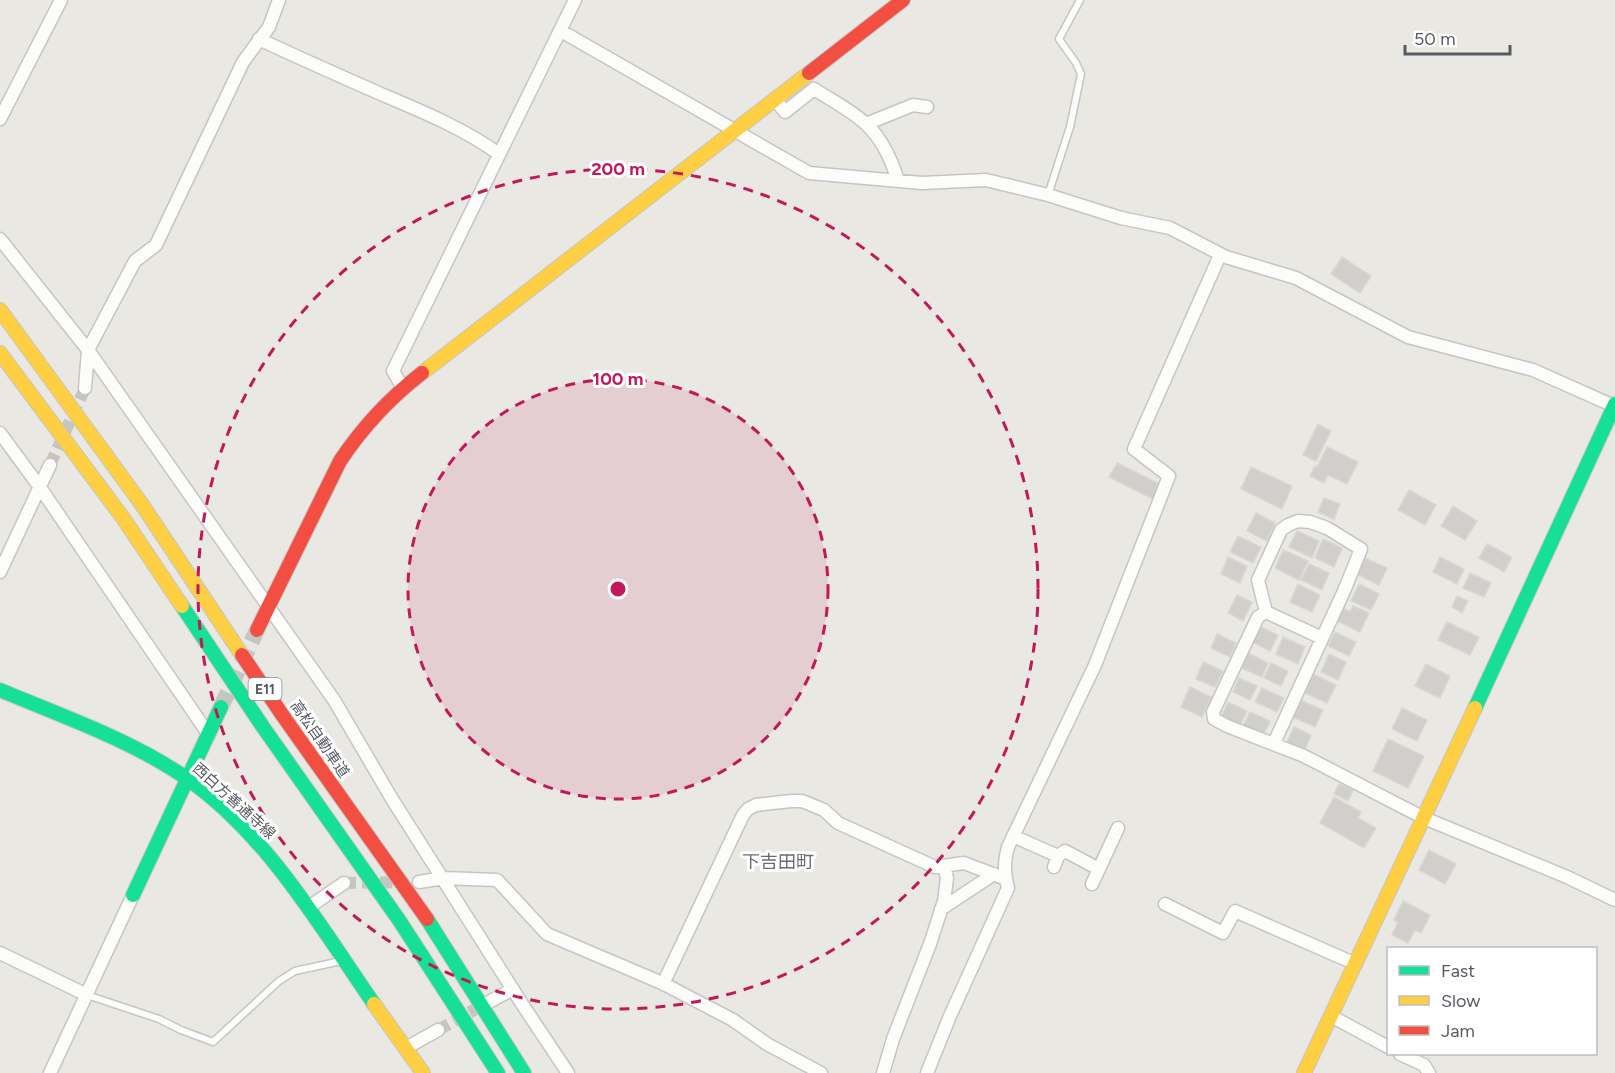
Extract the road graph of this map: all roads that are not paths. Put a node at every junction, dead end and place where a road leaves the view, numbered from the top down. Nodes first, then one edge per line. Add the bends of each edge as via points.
1 (61, 0) edge
2 (279, 0) edge
3 (575, 0) edge
4 (903, 0) edge
5 (1080, 0) edge
6 (561, 31) junction
7 (259, 39) junction
8 (775, 99) junction
9 (927, 107) dead end
10 (0, 119) edge
11 (866, 124) junction
12 (735, 130) junction
13 (499, 154) junction
14 (898, 181) junction
15 (1048, 195) junction
16 (0, 239) edge
17 (1220, 255) junction
18 (0, 310) edge
19 (88, 350) junction
20 (0, 353) edge
21 (85, 388) tunnel mouth
22 (403, 388) junction
23 (1615, 405) edge
24 (0, 433) edge
25 (50, 465) tunnel mouth
26 (39, 486) junction
27 (0, 572) edge
28 (269, 607) junction
29 (1266, 612) junction
30 (257, 630) tunnel mouth
31 (1322, 638) junction
32 (0, 690) edge
33 (220, 706) tunnel mouth
34 (208, 735) junction
35 (1274, 743) junction
36 (187, 779) junction
37 (1424, 818) junction
38 (1118, 828) dead end
39 (1013, 836) junction
40 (944, 866) junction
41 (1099, 869) junction
42 (1000, 877) junction
43 (444, 878) junction
44 (419, 882) tunnel mouth
45 (344, 883) tunnel mouth
46 (1092, 884) dead end
47 (133, 895) joint
48 (1615, 900) edge
49 (1164, 904) dead end
50 (309, 907) junction
51 (941, 909) junction
52 (0, 953) edge
53 (345, 960) junction
54 (1356, 964) junction
55 (663, 984) junction
56 (513, 989) junction
57 (87, 995) junction
58 (487, 1003) tunnel mouth
59 (1331, 1016) junction
60 (438, 1030) tunnel mouth
61 (1387, 1046) edge
62 (406, 1048) junction
63 (1404, 1055) edge
64 (50, 1073) edge
65 (423, 1073) edge
66 (498, 1073) edge
67 (524, 1073) edge
68 (567, 1073) edge
69 (821, 1073) edge
70 (883, 1073) edge
71 (927, 1073) edge
72 (1304, 1073) edge
73 (1429, 1073) edge

1 - 10 street
2 - 7 street via 269,27
3 - 6 street
4 - 8 main road
5 - 15 lane via 1059,39 1081,74 1070,127
6 - 12 street
6 - 13 street
7 - 13 street via 432,116
7 - 19 street via 243,62 156,245 135,261
8 - 11 street via 784,111 814,89
8 - 12 main road
9 - 11 street via 913,105
11 - 14 street via 881,143
12 - 14 street via 809,173
12 - 22 main road
13 - 22 street via 393,371
14 - 15 street via 986,180
15 - 17 street via 1121,218 1170,228
16 - 19 street
17 - 23 street via 1296,278 1408,337 1533,370
17 - 39 street via 1134,449 1169,476 1095,665
18 - 67 main road, 高松自動車道 / E11 via 143,506 283,716 420,908
19 - 21 street
19 - 28 street
20 - 66 main road, E11 via 123,518 399,920
22 - 28 main road via 354,440 340,461
23 - 37 main road
24 - 26 street
25 - 26 street
26 - 27 street
26 - 34 street
28 - 30 main road
28 - 43 street via 334,700
29 - 31 street
29 - 31 street via 1258,580 1281,530 1298,521 1327,528 1361,549
29 - 35 street via 1258,617 1213,712 1214,719 1227,726
31 - 35 street
32 - 36 main road, 西白方善通寺線 via 121,743
33 - 34 main road
34 - 36 main road
35 - 37 street
36 - 47 main road
36 - 50 main road, 西白方善通寺線 via 257,841
37 - 48 street
37 - 54 main road
38 - 41 street
39 - 41 street via 1056,862 1065,851
39 - 42 street
40 - 42 street via 964,863
40 - 51 street via 947,879
40 - 55 street via 935,867 838,822 815,805 791,801 756,805 743,815
41 - 46 street
42 - 51 street
42 - 71 street via 1008,888
43 - 44 street
43 - 55 street via 497,880 547,934
43 - 56 street
45 - 50 street
47 - 57 street
49 - 54 street via 1223,933 1235,911
50 - 53 main road, 西白方善通寺線
51 - 70 street
52 - 57 street
53 - 57 lane via 295,971 213,1042
53 - 62 main road, 西白方善通寺線
54 - 59 main road
55 - 69 street
56 - 58 street
56 - 68 street
57 - 64 street
59 - 61 street
59 - 72 main road
60 - 62 street
62 - 65 main road, 西白方善通寺線
63 - 73 street via 1424,1065

